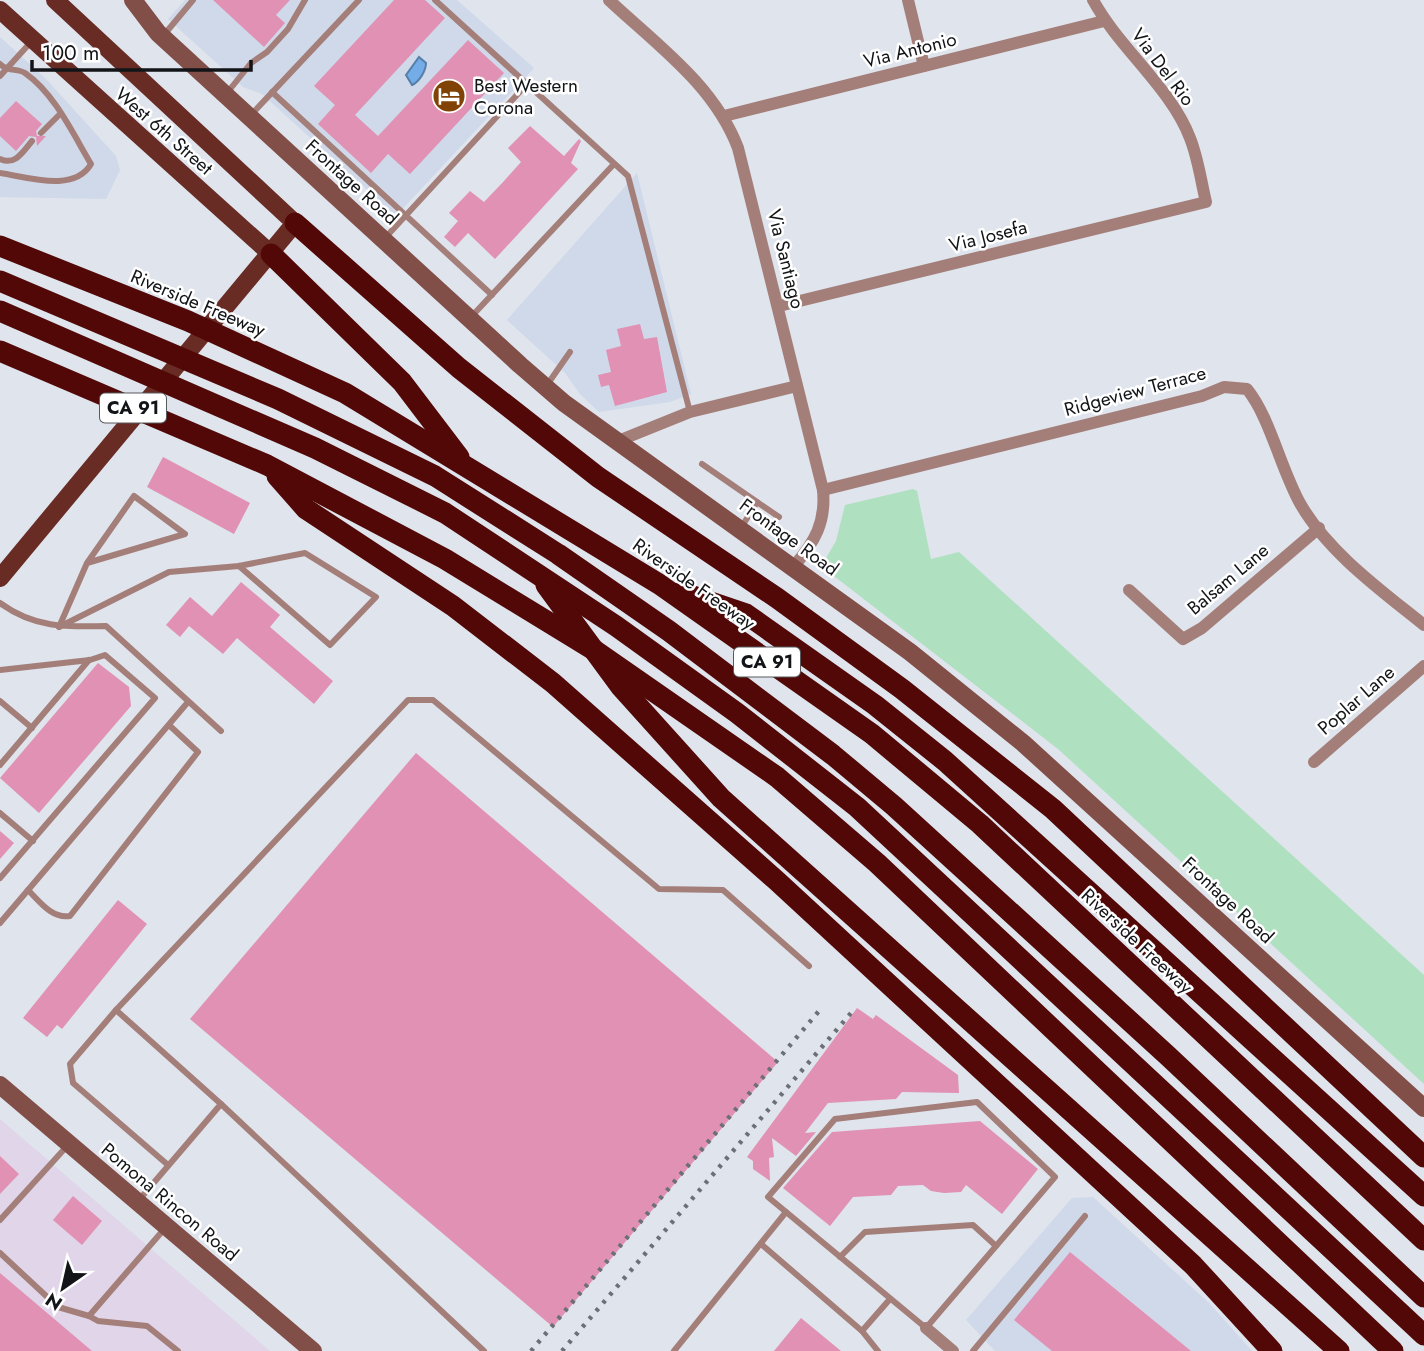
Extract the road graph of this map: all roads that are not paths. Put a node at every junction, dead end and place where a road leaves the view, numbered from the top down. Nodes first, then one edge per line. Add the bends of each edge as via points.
1 (55, 0) edge
2 (133, 0) edge
3 (193, 0) edge
4 (305, 0) edge
5 (359, 0) edge
6 (435, 0) edge
7 (609, 0) edge
8 (908, 0) edge
9 (1093, 0) edge
10 (0, 10) edge
11 (1104, 21) junction
12 (162, 37) junction
13 (33, 40) junction
14 (924, 66) junction
15 (3, 67) edge
16 (0, 76) edge
17 (527, 84) junction
18 (272, 92) junction
19 (226, 95) junction
20 (60, 114) junction
21 (249, 116) junction
22 (724, 116) junction
23 (41, 132) dead end
24 (32, 141) dead end
25 (0, 159) edge
26 (614, 164) junction
27 (0, 173) edge
28 (1206, 202) joint
29 (404, 217) junction
30 (295, 223) junction
31 (383, 239) junction
32 (0, 246) edge
33 (271, 254) junction
34 (0, 281) edge
35 (492, 295) junction
36 (779, 306) junction
37 (0, 311) edge
38 (470, 318) junction
39 (0, 351) edge
40 (570, 352) dead end
41 (797, 386) junction
42 (545, 387) junction
43 (690, 412) junction
44 (618, 441) junction
45 (702, 464) dead end
46 (267, 465) junction
47 (823, 490) junction
48 (757, 502) junction
49 (779, 517) dead end
50 (741, 528) junction
51 (1319, 528) junction
52 (87, 563) junction
53 (239, 566) junction
54 (794, 566) junction
55 (0, 578) edge
56 (659, 584) junction
57 (1129, 590) dead end
58 (0, 603) edge
59 (1424, 625) edge
60 (59, 627) junction
61 (90, 660) junction
62 (1424, 666) edge
63 (0, 670) edge
64 (0, 701) edge
65 (188, 702) junction
66 (169, 725) junction
67 (32, 728) junction
68 (221, 731) dead end
69 (3, 756) edge
70 (1314, 762) dead end
71 (0, 765) edge
72 (0, 813) edge
73 (33, 841) junction
74 (0, 878) edge
75 (28, 890) junction
76 (0, 923) edge
77 (809, 967) dead end
78 (116, 1010) junction
79 (0, 1085) edge
80 (221, 1104) junction
81 (1424, 1108) edge
82 (69, 1144) junction
83 (1424, 1157) edge
84 (168, 1165) junction
85 (1424, 1196) edge
86 (138, 1202) junction
87 (786, 1212) junction
88 (1085, 1216) dead end
89 (0, 1220) edge
90 (166, 1226) junction
91 (1424, 1240) edge
92 (761, 1244) junction
93 (996, 1246) junction
94 (0, 1252) edge
95 (840, 1257) junction
96 (1424, 1297) edge
97 (890, 1298) junction
98 (89, 1316) junction
99 (926, 1328) junction
100 (862, 1331) junction
101 (1424, 1335) edge
102 (178, 1351) edge
103 (313, 1351) edge
104 (484, 1351) edge
105 (674, 1351) edge
106 (877, 1351) edge
107 (953, 1351) edge
108 (973, 1351) edge
109 (1272, 1351) edge
110 (1339, 1351) edge
111 (1393, 1351) edge

1 - 30 main road, West 6th Street
2 - 12 main road, Frontage Road
3 - 12 lane
4 - 19 lane via 288,29 251,63
5 - 18 lane
6 - 17 lane
7 - 22 street, Via Santiago via 702,87
8 - 14 street
9 - 11 street, Via Del Rio
10 - 13 main road, West 6th Street
11 - 14 street, Via Antonio
11 - 28 street, Via Del Rio via 1172,107 1190,138
12 - 19 main road, Frontage Road
13 - 15 lane
13 - 33 main road, West 6th Street
14 - 22 street, Via Antonio
15 - 16 lane
15 - 20 lane via 23,71 46,92
17 - 26 lane
17 - 29 lane
18 - 21 lane
18 - 29 lane
19 - 21 main road, Frontage Road
20 - 23 lane
20 - 27 lane via 91,164 85,174 68,181
21 - 31 main road, Frontage Road
22 - 36 street, Via Santiago via 738,148
24 - 25 lane via 17,159
26 - 35 lane
26 - 43 lane via 628,176
28 - 36 street, Via Josefa
29 - 31 lane
29 - 35 lane
30 - 33 main road
30 - 83 highway via 459,368 588,470 892,681 1054,809
31 - 38 main road, Frontage Road
32 - 56 highway, Riverside Freeway / CA 91 via 188,321 345,393
33 - 55 main road
33 - 110 highway via 372,349 439,427 580,634 640,711 722,798
34 - 96 highway via 278,399 435,476 669,631 894,806
35 - 38 lane
36 - 41 street, Via Santiago
37 - 101 highway via 315,449 445,513 737,713 857,807
38 - 42 main road, Frontage Road
39 - 46 highway, CA 91
40 - 42 lane
41 - 43 street
41 - 47 street, Via Santiago
42 - 44 main road, Frontage Road
43 - 44 street
44 - 50 main road, Frontage Road
45 - 48 lane
46 - 109 highway via 306,509 453,606 553,683 777,881 1173,1247
46 - 111 highway, CA 91 via 445,559 594,650 777,777 877,863
47 - 51 street, Ridgeview Terrace via 1224,387 1247,389 1257,401 1302,507
47 - 54 street, Via Santiago via 825,507 818,534
48 - 49 lane
48 - 50 lane
50 - 54 main road, Frontage Road
51 - 57 street, Balsam Lane via 1183,639
51 - 59 street, Ridgeview Terrace via 1350,562
52 - 52 lane via 134,496 186,534 148,545
52 - 60 lane
53 - 53 lane via 330,645 376,597 306,552
53 - 60 lane via 169,572
54 - 81 main road, Frontage Road via 1023,743
56 - 85 highway via 746,614 875,705 1030,836
56 - 91 highway, Riverside Freeway / CA 91 via 872,734 980,824
58 - 60 lane via 23,618
60 - 65 lane via 106,626
61 - 63 lane
61 - 67 lane
61 - 73 lane via 105,655 155,698
62 - 70 street, Poplar Lane
64 - 67 lane
65 - 66 lane
65 - 68 lane
66 - 75 lane
66 - 75 lane via 198,752 70,916 53,914
67 - 69 lane
69 - 71 lane
72 - 73 lane
73 - 74 lane
75 - 76 lane
77 - 78 lane via 723,890 659,889 433,700 408,700
78 - 80 lane
78 - 84 lane via 70,1064 73,1083
79 - 82 main road, Pomona Rincon Road
80 - 84 lane
80 - 104 lane
82 - 86 main road, Pomona Rincon Road
82 - 89 lane
84 - 86 lane
86 - 90 main road, Pomona Rincon Road
87 - 92 lane
87 - 93 lane via 768,1197 835,1119 976,1101 1055,1177
87 - 95 lane
88 - 108 lane
90 - 98 lane
90 - 103 main road, Pomona Rincon Road
92 - 100 lane
92 - 105 lane
93 - 95 lane via 973,1226 864,1232
93 - 99 lane
94 - 98 lane via 58,1307
95 - 97 lane
97 - 99 lane
97 - 100 lane
98 - 102 lane via 147,1326
99 - 107 street
100 - 106 lane

